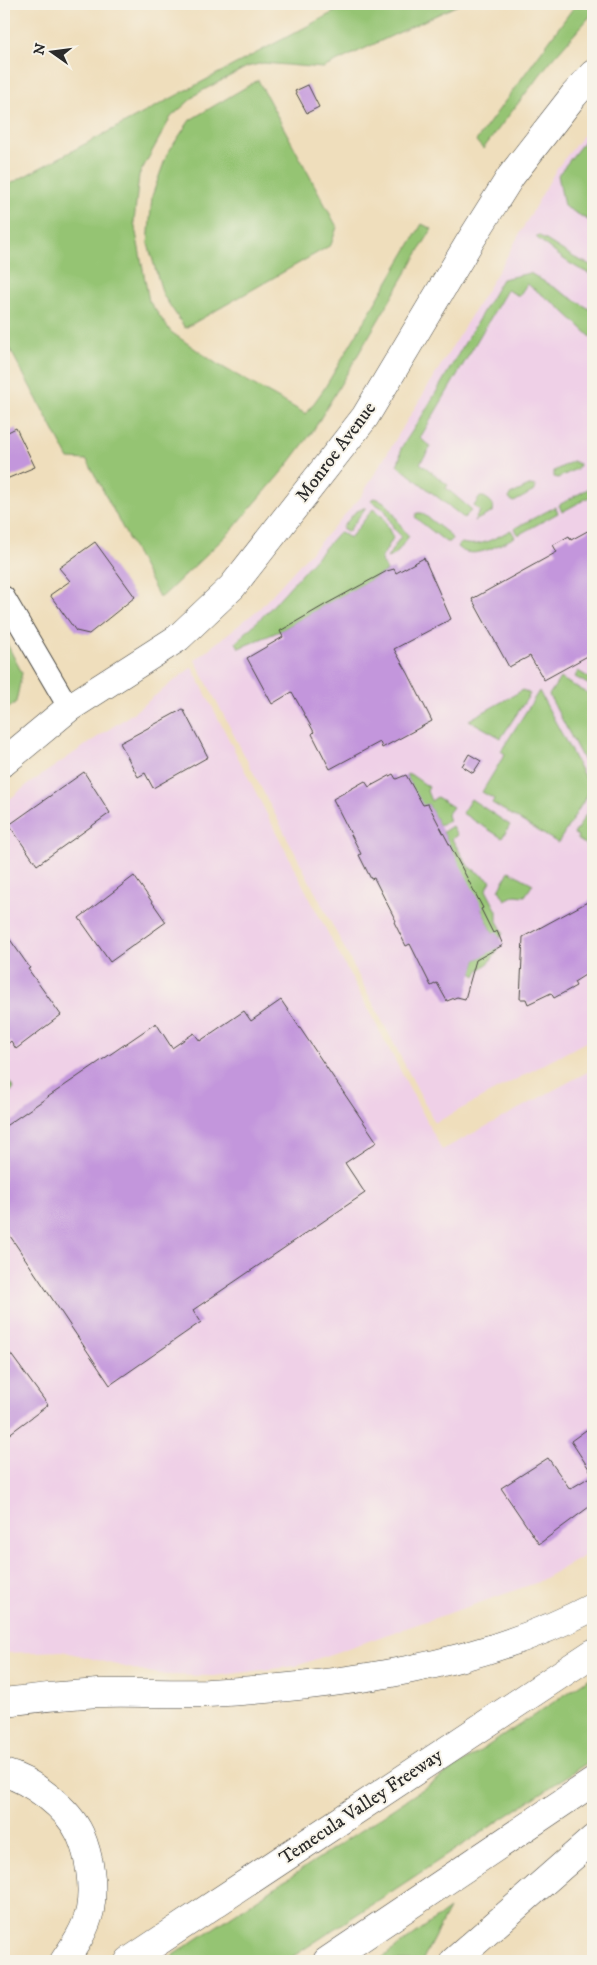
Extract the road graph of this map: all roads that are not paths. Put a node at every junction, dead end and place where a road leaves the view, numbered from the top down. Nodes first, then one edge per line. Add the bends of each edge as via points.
1 (593, 74) edge
2 (4, 597) edge
3 (69, 708) junction
4 (4, 762) edge
5 (593, 1607) edge
6 (593, 1653) edge
7 (4, 1702) edge
8 (4, 1772) edge
9 (593, 1782) edge
10 (593, 1839) edge
11 (329, 1960) edge
12 (64, 1961) edge
13 (129, 1961) edge
14 (454, 1961) edge

1 - 3 main road, Monroe Avenue via 511,176 365,417 232,587 178,638
2 - 3 street
3 - 4 main road, Monroe Avenue
5 - 7 main road via 515,1642 376,1676 271,1689 60,1695
6 - 13 main road, Temecula Valley Freeway
8 - 12 main road via 33,1785 58,1806 80,1834 91,1878 90,1910 80,1939
9 - 11 main road
10 - 14 main road

